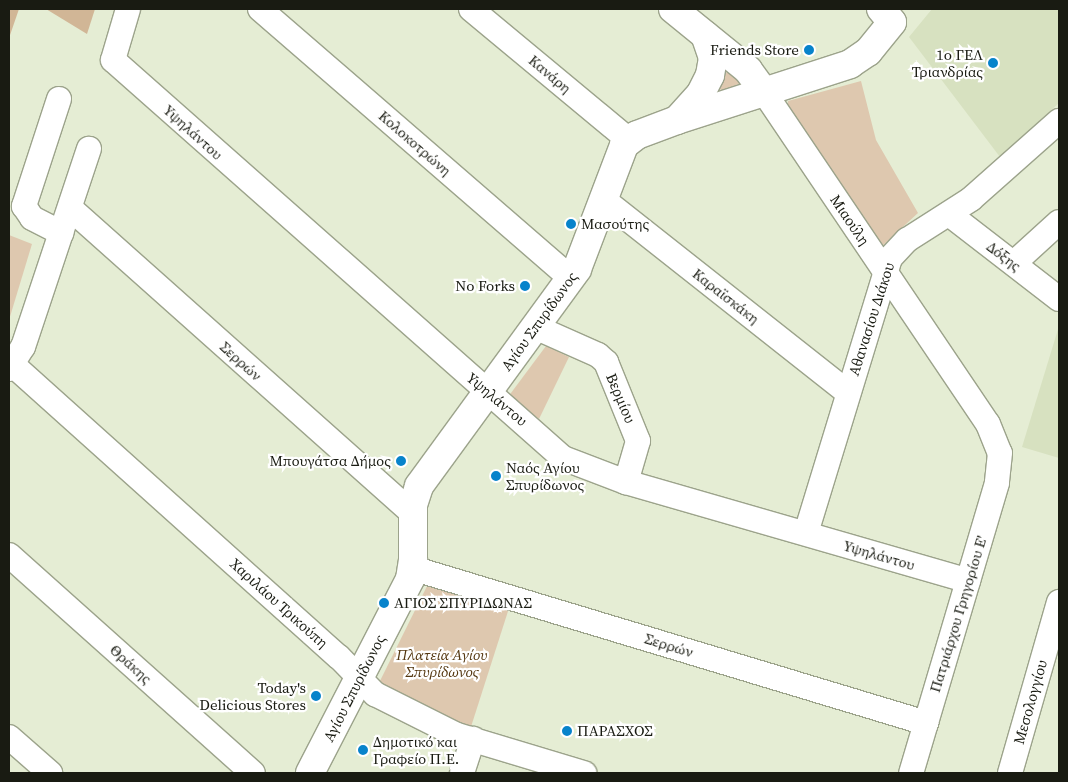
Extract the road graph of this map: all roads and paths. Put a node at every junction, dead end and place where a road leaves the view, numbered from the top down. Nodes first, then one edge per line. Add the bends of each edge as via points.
1 (128, 9) edge
2 (260, 9) edge
3 (471, 9) edge
4 (673, 9) edge
5 (892, 13) edge
6 (705, 35) junction
7 (764, 92) junction
8 (59, 100) dead end
9 (677, 120) junction
10 (1059, 120) edge
11 (629, 140) junction
12 (89, 149) dead end
13 (604, 200) junction
14 (70, 208) junction
15 (949, 214) junction
16 (1059, 222) edge
17 (61, 233) junction
18 (1014, 264) junction
19 (884, 270) junction
20 (571, 278) junction
21 (1059, 299) edge
22 (535, 327) junction
23 (11, 367) edge
24 (487, 392) junction
25 (848, 392) junction
26 (1000, 453) joint
27 (626, 482) junction
28 (412, 514) junction
29 (806, 533) junction
30 (9, 555) edge
31 (412, 568) junction
32 (968, 581) junction
33 (1059, 602) edge
34 (359, 679) junction
35 (926, 723) junction
36 (9, 737) edge
37 (473, 739) junction
38 (50, 773) edge
39 (253, 773) edge
40 (310, 773) edge
41 (462, 773) edge
42 (584, 773) edge
43 (911, 773) edge
44 (1010, 773) edge

1 - 24 street, Υψηλάντου via 112,60
2 - 20 street, Κολοκοτρώνη
3 - 11 street, Κανάρη
4 - 6 street, Μιαούλη
5 - 7 street via 868,52 850,64
6 - 7 street, Μιαούλη via 748,70
6 - 9 street via 713,58 710,75 700,93
7 - 9 street
7 - 19 street, Μιαούλη
8 - 17 street via 24,206 32,218
9 - 11 street
10 - 15 street, Αθανασίου Διάκου via 983,189
11 - 13 street, Αγίου Σπυρίδωνος via 621,150
12 - 14 street
13 - 20 street, Αγίου Σπυρίδωνος via 582,260
13 - 25 street, Καραϊσκάκη
14 - 17 street
14 - 28 street, Σερρών
15 - 18 street, Δόξης
15 - 19 street, Αθανασίου Διάκου via 902,244
16 - 18 street
17 - 23 street via 23,347
18 - 21 street, Δόξης
19 - 25 street, Αθανασίου Διάκου
19 - 26 street, Μιαούλη via 988,424
20 - 22 street, Αγίου Σπυρίδωνος
22 - 24 street, Αγίου Σπυρίδωνος
22 - 27 street, Βερμίου via 598,355 606,362 638,441
23 - 34 street, Χαριλάου Τρικούπη via 339,657
24 - 27 street, Υψηλάντου via 563,458
24 - 28 street, Αγίου Σπυρίδωνος via 422,482
25 - 29 street, Αθανασίου Διάκου
26 - 32 street, Πατριάρχου Γρηγορίου Ε' via 997,483
27 - 29 street, Υψηλάντου
28 - 31 street, Αγίου Σπυρίδωνος
29 - 32 street, Υψηλάντου
30 - 39 street, Θράκης
31 - 34 street, Αγίου Σπυρίδωνος via 408,583
31 - 35 street, Σερρών
32 - 35 street, Πατριάρχου Γρηγορίου Ε'
33 - 44 street, Μεσολογγίου
34 - 37 street, Χαριλάου Τρικούπη via 375,694 449,731
34 - 40 street, Αγίου Σπυρίδωνος
35 - 43 street, Πατριάρχου Γρηγορίου Ε'
36 - 38 street
37 - 41 street
37 - 42 street, Χαριλάου Τρικούπη

